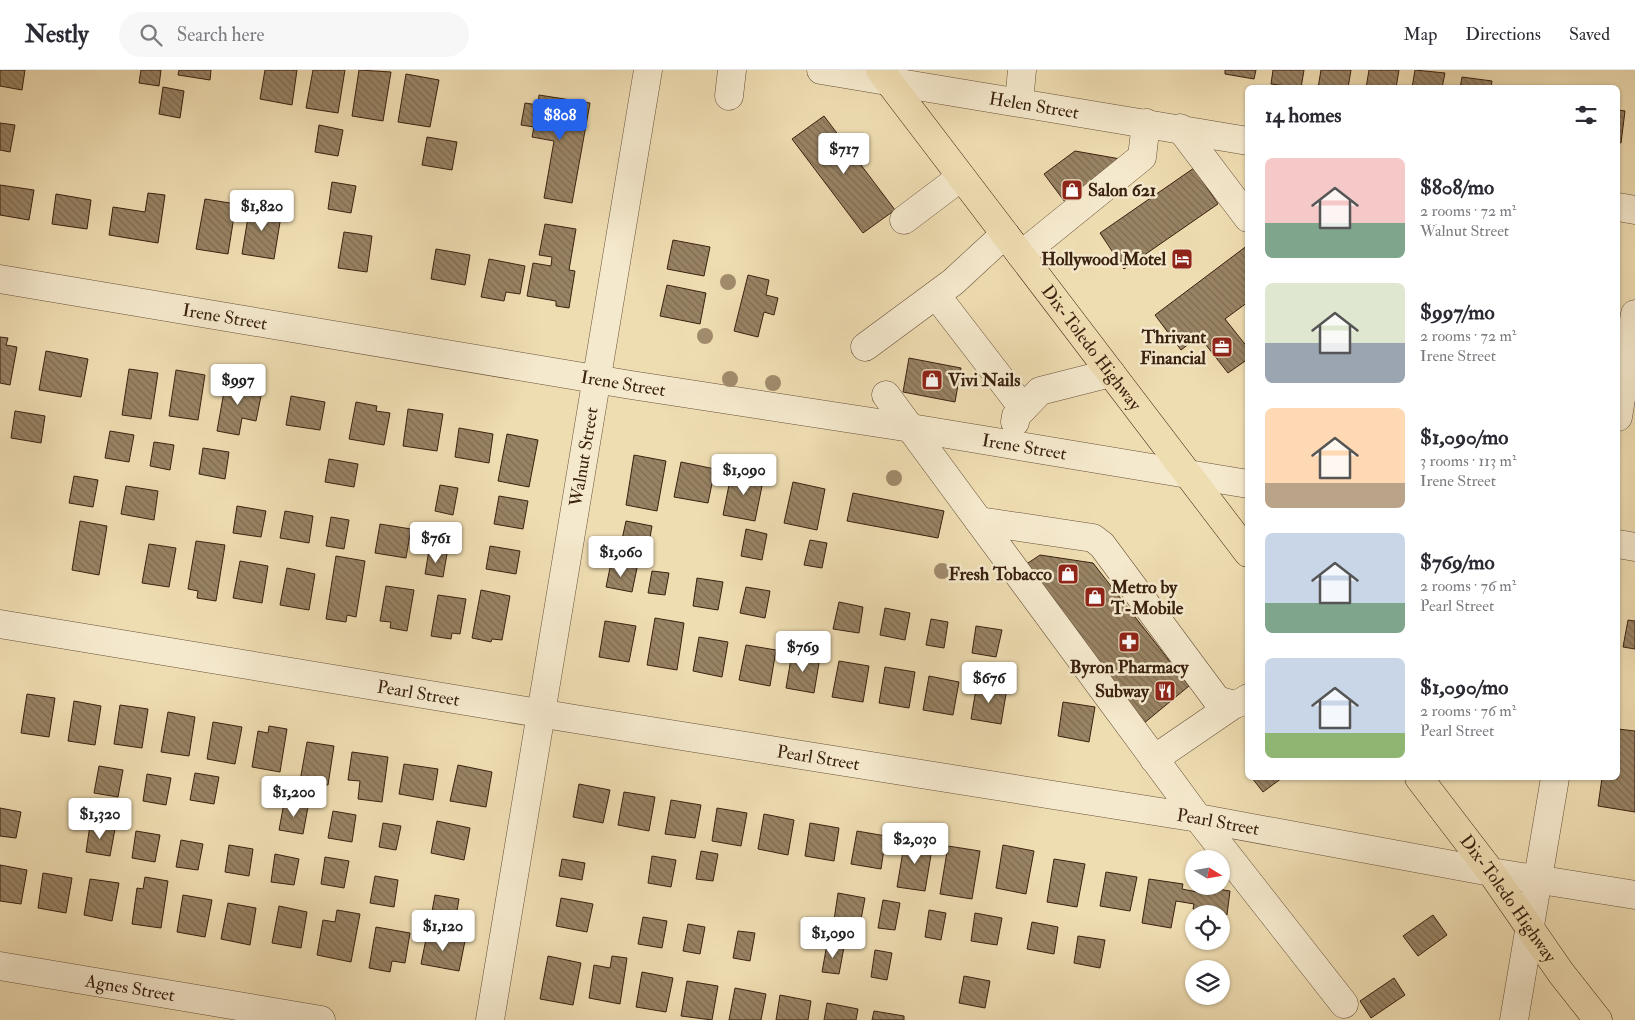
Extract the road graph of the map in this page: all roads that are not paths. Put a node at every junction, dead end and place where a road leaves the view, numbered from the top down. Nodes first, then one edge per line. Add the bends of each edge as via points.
1 (648, 70) edge
2 (820, 70) edge
3 (1022, 70) edge
4 (884, 75) edge
5 (1019, 102) junction
6 (1146, 123) junction
7 (1180, 128) junction
8 (1245, 140) edge
9 (962, 177) junction
10 (1620, 207) edge
11 (1635, 210) edge
12 (1245, 214) edge
13 (904, 220) dead end
14 (1013, 244) junction
15 (0, 279) edge
16 (936, 295) junction
17 (1635, 314) edge
18 (866, 347) dead end
19 (1111, 373) junction
20 (598, 379) junction
21 (886, 395) dead end
22 (1620, 405) edge
23 (1023, 408) junction
24 (911, 428) junction
25 (1011, 444) junction
26 (1187, 474) junction
27 (1245, 484) edge
28 (979, 521) junction
29 (1620, 544) edge
30 (1635, 547) edge
31 (1245, 549) edge
32 (0, 624) edge
33 (1240, 701) edge
34 (542, 713) junction
35 (1154, 759) junction
36 (1421, 780) edge
37 (1555, 780) edge
38 (1198, 818) junction
39 (1491, 872) junction
40 (1537, 879) junction
41 (1635, 895) edge
42 (1529, 926) junction
43 (0, 966) edge
44 (1344, 1004) dead end
45 (321, 1020) edge
46 (490, 1020) edge
47 (1514, 1020) edge
48 (1598, 1020) edge

1 - 20 street, Walnut Street
2 - 4 street, Helen Street
3 - 5 street
4 - 5 street, Helen Street
4 - 9 main road, Dix-Toledo Highway
5 - 6 street, Helen Street
6 - 7 street, Helen Street
6 - 14 street via 1142,157
7 - 8 street, Helen Street
7 - 12 street
9 - 13 street
9 - 14 main road, Dix-Toledo Highway
10 - 11 street
14 - 16 street
14 - 19 main road, Dix-Toledo Highway
15 - 20 street, Irene Street
16 - 18 street
16 - 23 street
17 - 22 street
19 - 23 street via 1040,391
19 - 26 main road, Dix-Toledo Highway
20 - 24 street, Irene Street
20 - 34 street, Walnut Street
21 - 24 street
23 - 25 street via 1016,416
24 - 25 street, Irene Street
24 - 28 street
25 - 26 street, Irene Street
26 - 27 street, Irene Street
26 - 31 main road, Dix-Toledo Highway
28 - 33 street via 1094,538 1217,700
28 - 35 street
29 - 30 street
32 - 34 street, Pearl Street
33 - 35 street
34 - 38 street, Pearl Street
34 - 46 street, Walnut Street
35 - 38 street
36 - 39 main road, Dix-Toledo Highway
37 - 40 street
38 - 39 street, Pearl Street
38 - 44 street
39 - 40 street, Pearl Street
39 - 42 main road, Dix-Toledo Highway
40 - 41 street, Pearl Street
40 - 42 street
42 - 47 street
42 - 48 main road, Dix-Toledo Highway
43 - 45 street, Agnes Street

